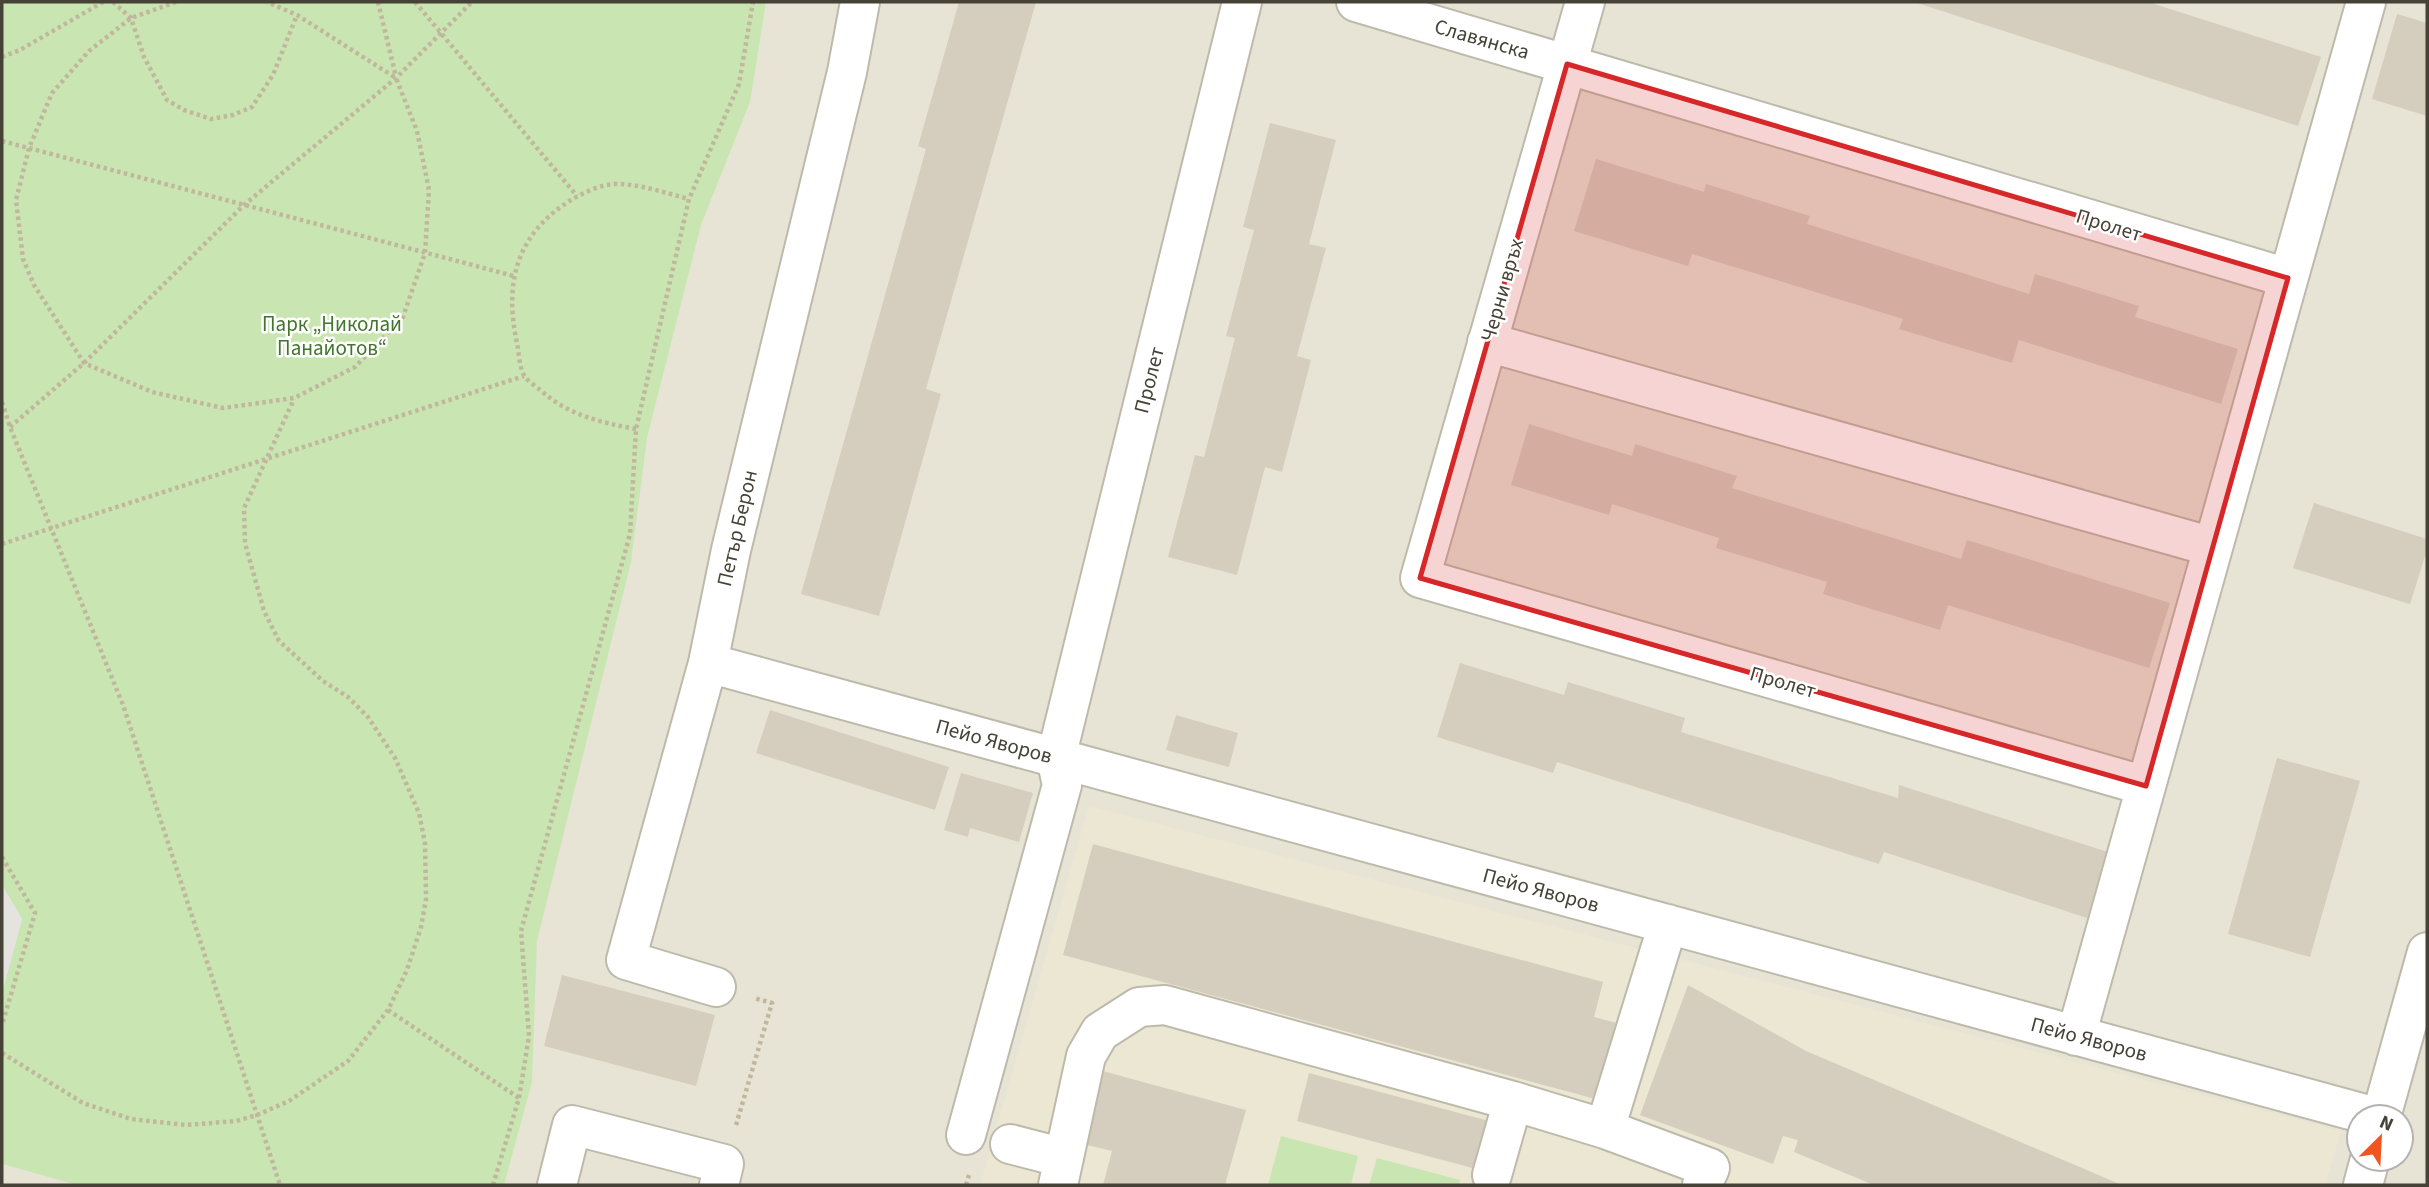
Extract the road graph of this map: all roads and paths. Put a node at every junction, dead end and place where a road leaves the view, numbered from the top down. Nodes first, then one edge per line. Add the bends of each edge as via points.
1 (103, 2) edge
2 (113, 2) edge
3 (176, 2) edge
4 (267, 2) edge
5 (378, 2) edge
6 (415, 2) edge
7 (472, 2) edge
8 (753, 2) edge
9 (860, 2) edge
10 (1242, 2) edge
11 (1356, 2) edge
12 (1585, 2) edge
13 (2366, 2) edge
14 (297, 15) junction
15 (131, 18) junction
16 (440, 32) junction
17 (2, 57) edge
18 (1567, 64) junction
19 (397, 78) junction
20 (2, 141) edge
21 (29, 148) junction
22 (577, 196) junction
23 (689, 200) junction
24 (244, 205) junction
25 (425, 253) junction
26 (514, 276) junction
27 (2288, 278) junction
28 (1487, 342) junction
29 (84, 363) junction
30 (524, 376) junction
31 (294, 398) junction
32 (2, 402) edge
33 (10, 427) junction
34 (636, 429) junction
35 (265, 458) junction
36 (51, 528) junction
37 (2, 544) edge
38 (2213, 547) junction
39 (1420, 578) joint
40 (708, 663) junction
41 (1056, 758) junction
42 (2146, 786) junction
43 (2, 857) edge
44 (1668, 924) junction
45 (2427, 952) edge
46 (716, 987) joint
47 (388, 1010) junction
48 (2, 1025) edge
49 (2076, 1036) junction
50 (2, 1053) edge
51 (519, 1098) junction
52 (1513, 1101) junction
53 (2385, 1103) edge
54 (2345, 1109) edge
55 (257, 1115) junction
56 (1605, 1129) junction
57 (966, 1135) dead end
58 (1010, 1143) dead end
59 (1060, 1172) edge
60 (722, 1175) edge
61 (1492, 1175) dead end
62 (281, 1185) edge
63 (493, 1185) edge
64 (557, 1185) edge
65 (1702, 1185) edge

1 - 17 path
2 - 15 path
3 - 15 path
4 - 14 path
5 - 19 path
6 - 16 path
7 - 16 path
8 - 23 path via 739,84
9 - 40 street, Петър Берон
10 - 41 street, Пролет
11 - 18 street, Славянска
12 - 18 street, Черни връх
13 - 27 street
14 - 15 path via 274,75 252,107 211,119 167,100 144,57
14 - 19 path
15 - 21 path via 89,51 52,93
16 - 19 path
16 - 22 path
18 - 27 street, Пролет
18 - 28 street, Черни връх
19 - 24 path
19 - 25 path via 416,131 429,190
20 - 21 path
21 - 24 path
21 - 29 path via 16,200 23,259 34,285
22 - 23 path via 614,184
22 - 26 path via 550,213 529,239
23 - 34 path
24 - 25 path
24 - 29 path
25 - 26 path
25 - 31 path via 403,317 355,367
26 - 30 path via 512,323
27 - 38 street
28 - 38 street
28 - 39 street, Черни връх
29 - 31 path via 152,393 223,408
29 - 33 path
30 - 34 path via 557,405 598,422
30 - 35 path
31 - 35 path
32 - 33 path
33 - 36 path
34 - 51 path via 629,534 521,931 529,1037
35 - 36 path
35 - 47 path via 244,509 245,543 264,611 279,641 368,717 396,758 419,813 425,843 426,899 407,970
36 - 37 path
36 - 55 path via 123,705
38 - 42 street
39 - 42 street, Пролет
40 - 41 street, Пейо Яворов
40 - 46 street, Петър Берон via 626,960
41 - 44 street, Пейо Яворов
41 - 57 street via 1062,785
42 - 49 street
43 - 48 path via 35,912
44 - 49 street, Пейо Яворов
44 - 56 street
45 - 53 street
46 - 60 path via 772,1003
47 - 51 path
47 - 55 path via 348,1061 289,1101
49 - 54 street, Пейо Яворов
50 - 55 path via 83,1103 131,1119 186,1125
51 - 63 path
52 - 56 street
52 - 59 street via 1166,1005 1139,1007 1100,1032 1086,1056
52 - 61 street
55 - 62 path
56 - 65 street via 1710,1168
58 - 59 street
60 - 64 street via 572,1125

